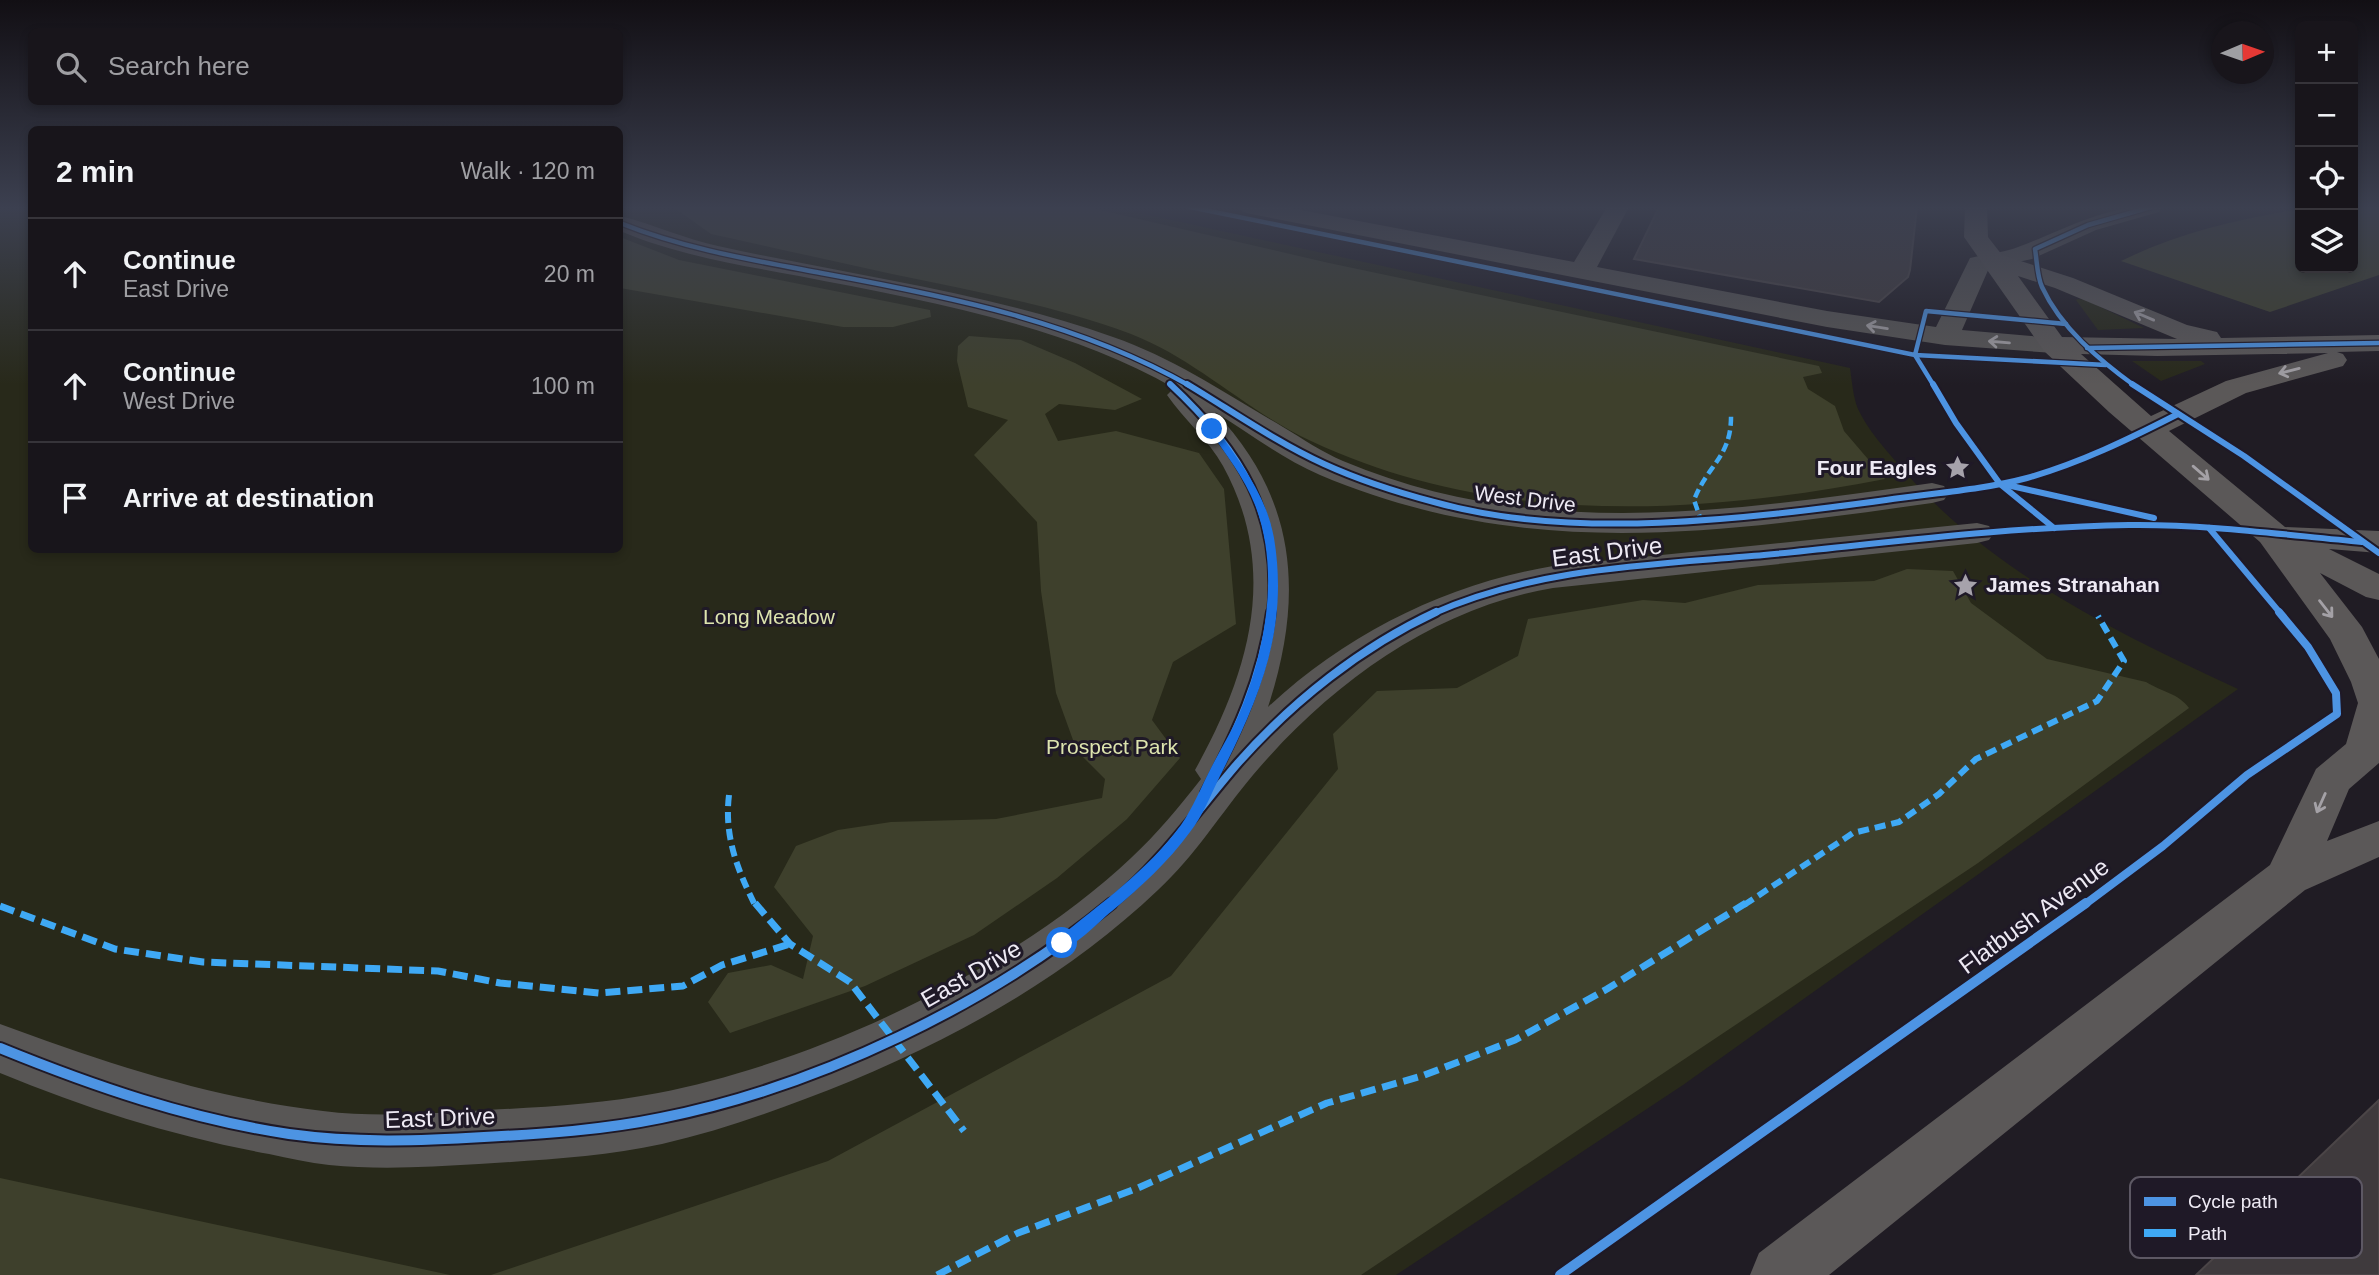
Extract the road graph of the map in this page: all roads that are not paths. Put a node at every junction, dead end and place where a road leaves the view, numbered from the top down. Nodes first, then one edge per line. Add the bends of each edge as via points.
1 (789, 266) edge
2 (1553, 266) edge
3 (1584, 266) edge
4 (1977, 266) edge
5 (1997, 266) edge
6 (2012, 266) edge
7 (1581, 272) junction
8 (1945, 337) junction
9 (2054, 345) junction
10 (2257, 346) junction
11 (2379, 346) edge
12 (1146, 361) junction
13 (2149, 429) junction
14 (1932, 493) dead end
15 (1977, 533) dead end
16 (2272, 534) junction
17 (2379, 542) edge
18 (2379, 589) edge
19 (1187, 827) junction
20 (2379, 838) edge
21 (2288, 877) junction
22 (0, 1048) edge
23 (1781, 1275) edge

1 - 12 street, West Drive via 990,309 1086,337
2 - 7 street
3 - 7 street
4 - 8 street
5 - 9 main road
10 -> 6 main road via 2178,331
8 -> 7 street
9 -> 8 street
9 - 10 main road
9 - 13 main road
10 - 11 main road
11 -> 13 main road via 2236,387
12 - 14 street, West Drive via 1326,466 1460,509 1565,523 1691,523
12 - 19 street, West Drive via 1186,398 1250,482 1269,537 1273,577 1270,627 1246,712
13 -> 16 main road
15 - 19 street, East Drive via 1566,575 1503,587 1437,612 1385,639 1328,679 1239,762
16 - 17 main road
16 - 18 main road
16 -> 21 main road via 2348,636 2378,703 2365,751 2332,780
19 - 22 street, East Drive via 1116,900 1062,943 981,994 894,1039 826,1067 733,1101 644,1121 438,1140 335,1139 162,1107 76,1080
20 - 21 main road
21 - 23 main road

